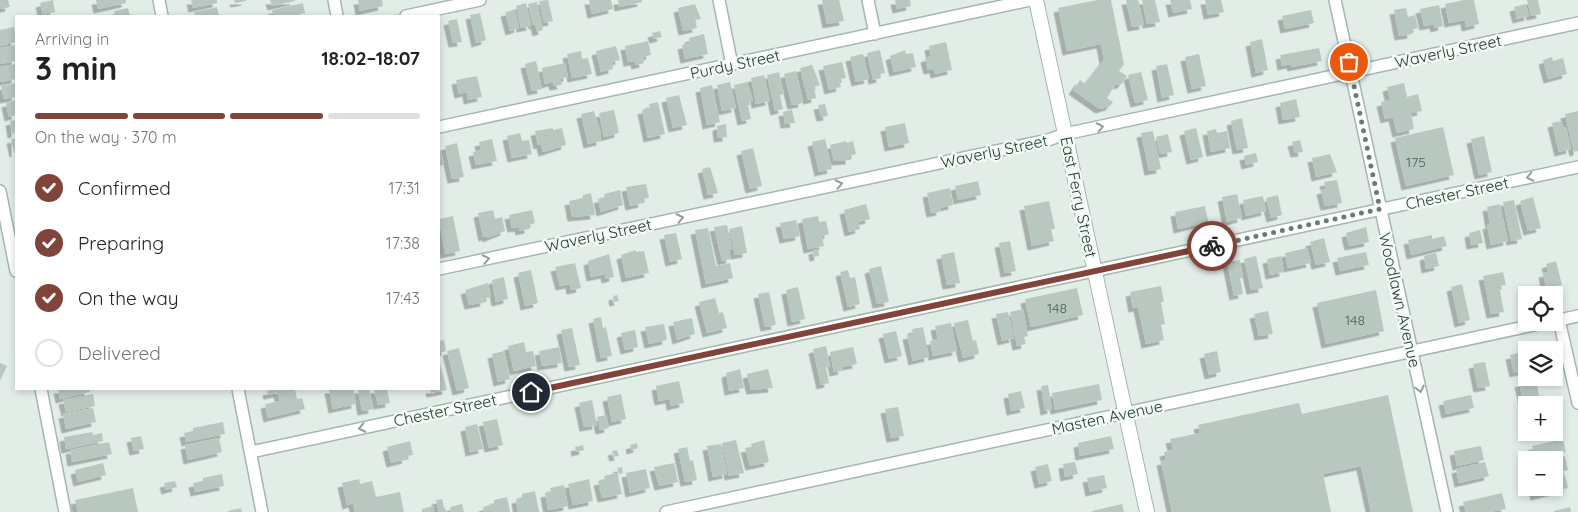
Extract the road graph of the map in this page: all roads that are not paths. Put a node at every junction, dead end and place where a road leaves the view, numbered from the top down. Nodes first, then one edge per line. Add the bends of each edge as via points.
1 (158, 0) edge
2 (334, 0) edge
3 (480, 0) edge
4 (719, 0) edge
5 (868, 0) edge
6 (1030, 0) edge
7 (1036, 0) edge
8 (1335, 0) edge
9 (162, 15) edge
10 (337, 15) edge
11 (411, 15) edge
12 (1578, 23) edge
13 (875, 34) junction
14 (732, 64) junction
15 (1351, 72) junction
16 (440, 127) edge
17 (1065, 134) junction
18 (1578, 167) edge
19 (0, 191) edge
20 (1380, 209) junction
21 (15, 266) edge
22 (440, 269) edge
23 (1095, 270) junction
24 (1578, 316) edge
25 (1563, 319) edge
26 (1518, 329) edge
27 (1557, 331) edge
28 (1412, 352) junction
29 (40, 390) edge
30 (238, 390) edge
31 (1578, 403) edge
32 (1126, 413) junction
33 (250, 452) junction
34 (65, 512) edge
35 (262, 512) edge
36 (666, 512) edge
37 (1148, 512) edge
38 (1447, 512) edge

1 - 9 street
2 - 10 street
3 - 11 street
4 - 14 street
5 - 13 street
6 - 13 street, Purdy Street
7 - 17 street, East Ferry Street
8 - 15 street, Woodlawn Avenue
12 - 15 street, Waverly Street
13 - 14 street, Purdy Street
14 - 16 street, Purdy Street
17 -> 15 street, Waverly Street
15 - 20 street, Woodlawn Avenue
22 -> 17 street, Waverly Street
17 - 23 street, East Ferry Street
18 -> 20 street, Chester Street
19 - 21 street
20 - 23 street, Chester Street
20 - 28 street, Woodlawn Avenue
23 - 32 street, East Ferry Street
23 -> 33 street, Chester Street
24 - 25 street, Masten Avenue
26 - 28 street, Masten Avenue
27 - 31 street
28 - 32 street, Masten Avenue
28 -> 38 street, Woodlawn Avenue
29 - 34 street
30 - 33 street
32 - 36 street, Masten Avenue
32 - 37 street, East Ferry Street
33 - 35 street

